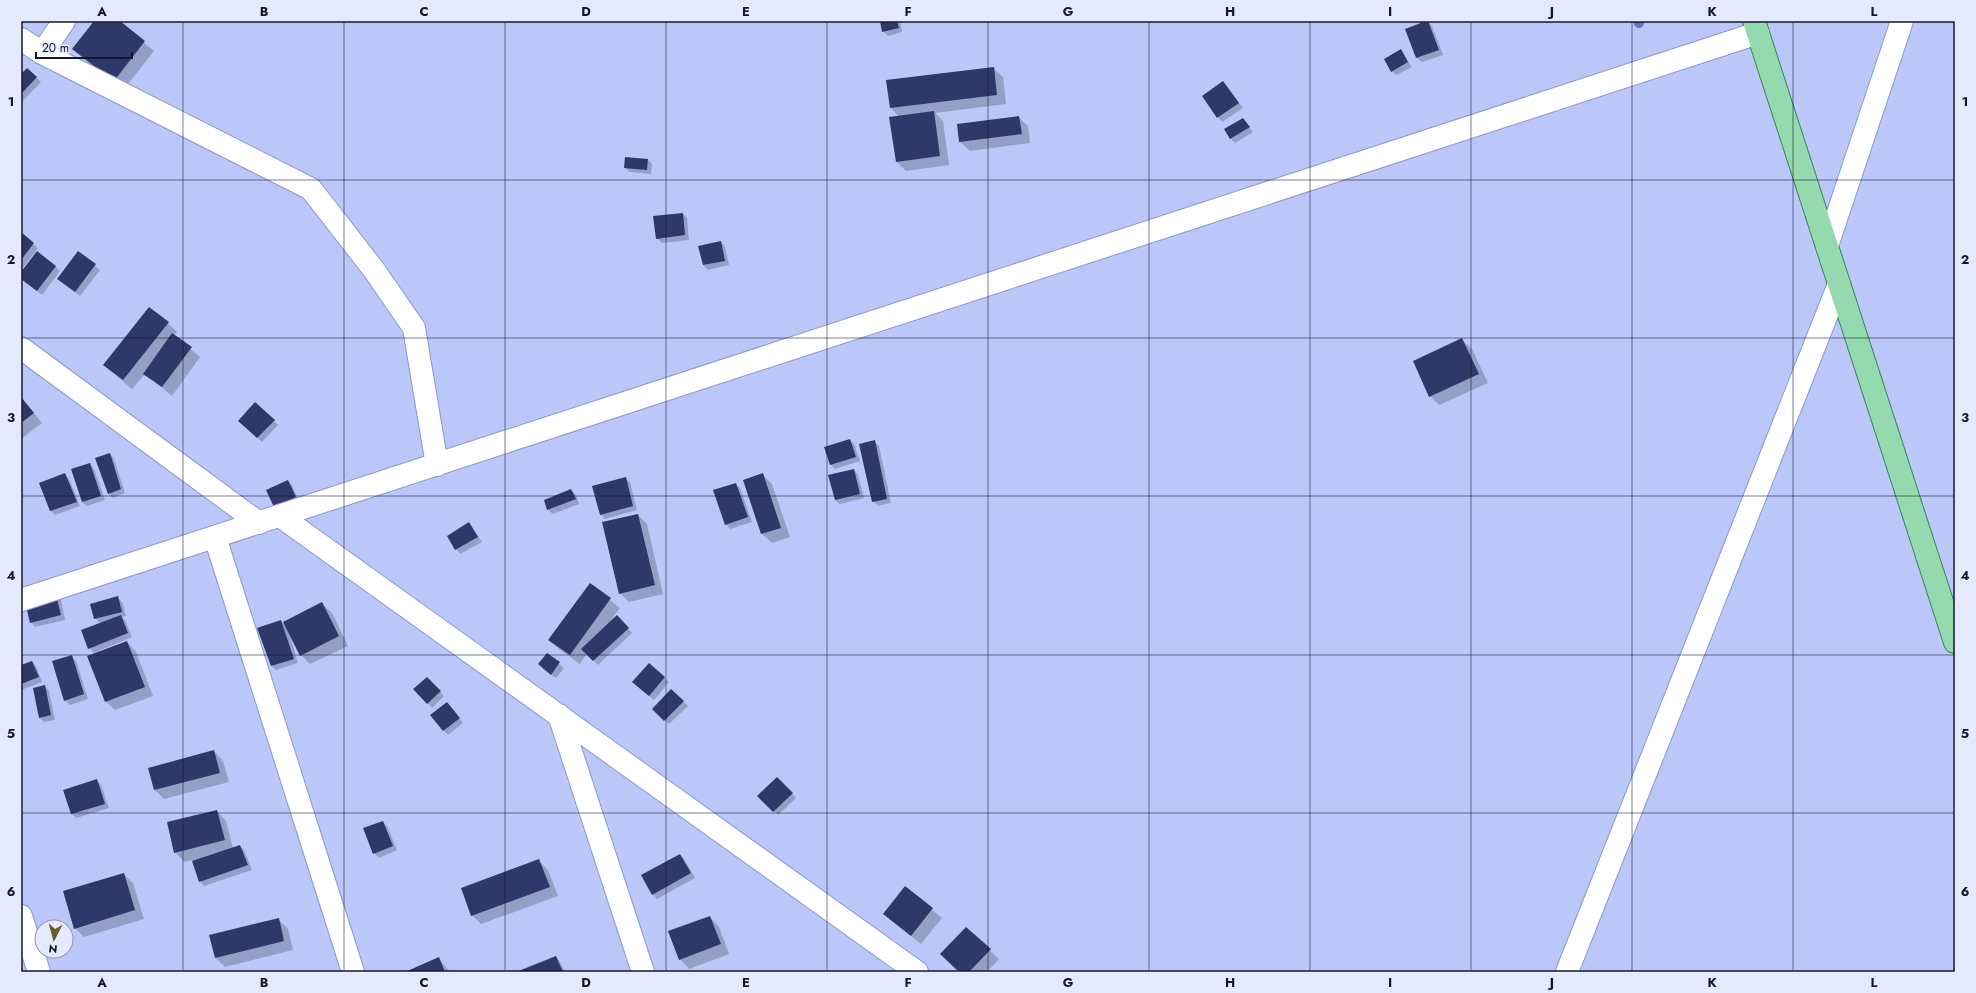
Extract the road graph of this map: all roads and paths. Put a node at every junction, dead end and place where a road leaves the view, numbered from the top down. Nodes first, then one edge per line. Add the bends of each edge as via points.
1 (64, 21) edge
2 (1902, 21) edge
3 (1756, 27) edge
4 (21, 39) edge
5 (42, 53) junction
6 (1827, 246) junction
7 (1839, 284) junction
8 (21, 348) edge
9 (437, 464) junction
10 (280, 516) junction
11 (259, 523) junction
12 (215, 537) junction
13 (21, 600) edge
14 (1955, 642) edge
15 (558, 715) junction
16 (21, 916) edge
17 (39, 972) edge
18 (353, 972) edge
19 (643, 972) edge
20 (917, 972) edge
21 (1567, 972) edge

1 - 5 street
2 - 6 street
3 - 6 main road
3 - 9 street
4 - 5 street
5 - 9 street via 311,189 374,270 414,328
6 - 7 main road
7 - 14 main road
7 - 21 street
8 - 11 street
9 - 10 street
10 - 11 street
10 - 15 street
11 - 12 street
12 - 13 street
12 - 18 street
15 - 19 street
15 - 20 street
16 - 17 street

